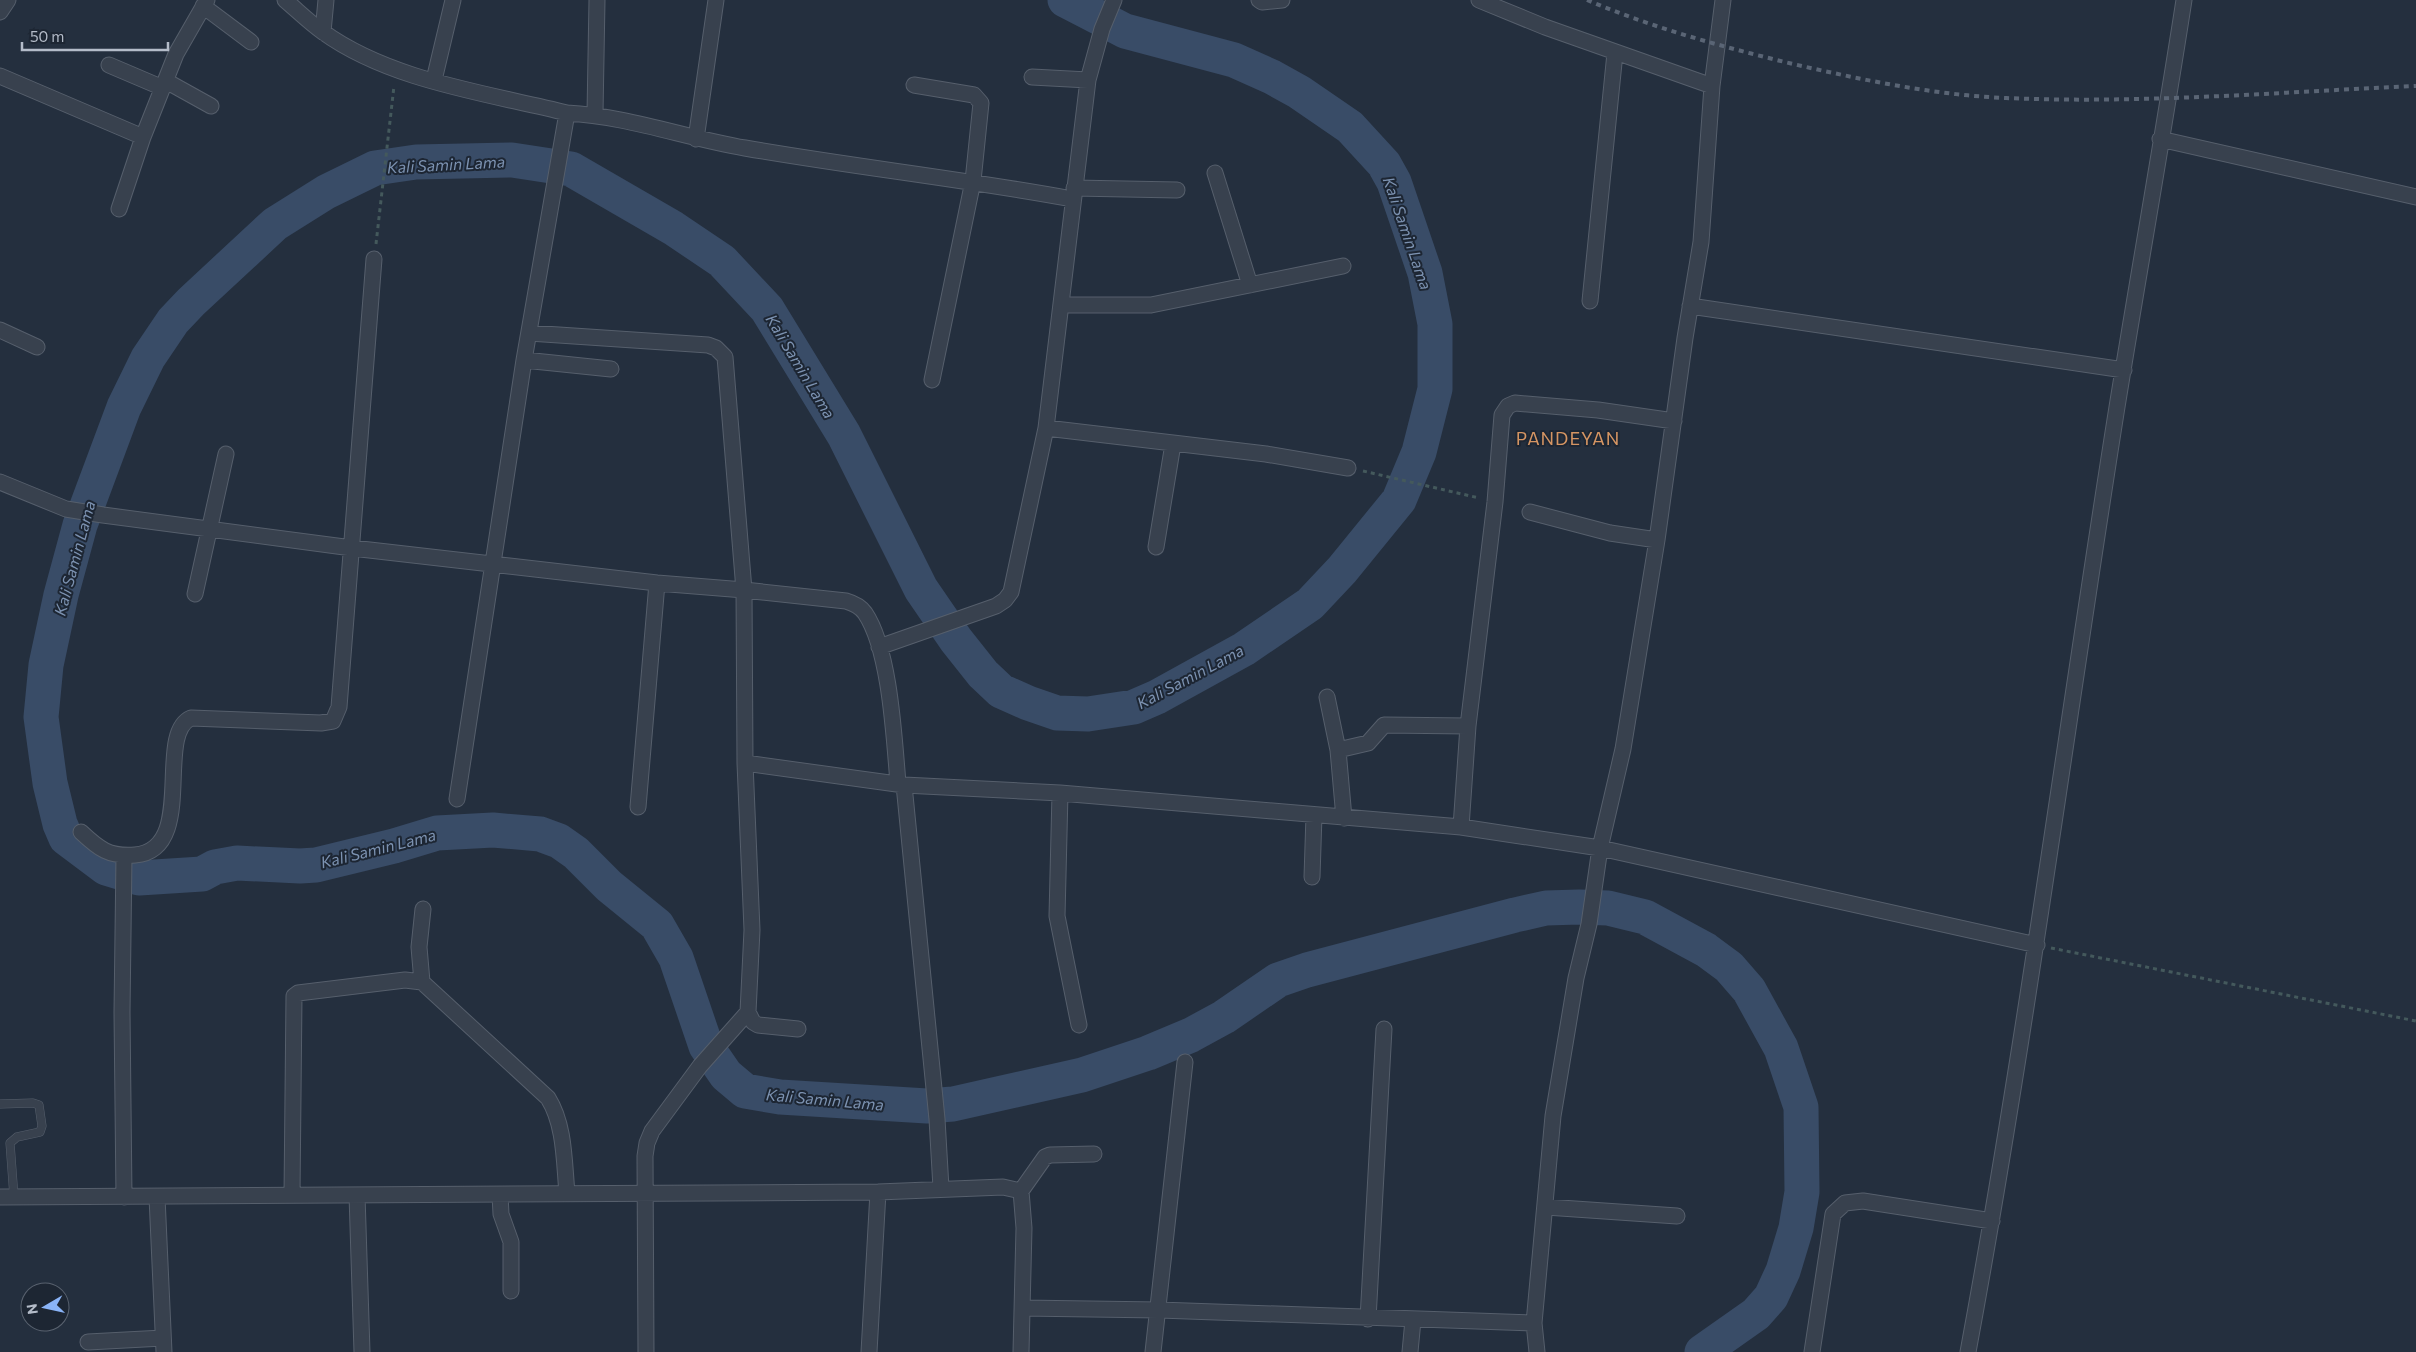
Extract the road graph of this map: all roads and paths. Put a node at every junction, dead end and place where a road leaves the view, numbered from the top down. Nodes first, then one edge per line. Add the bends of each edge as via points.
1 (8, 0) edge
2 (285, 0) edge
3 (326, 0) edge
4 (453, 0) edge
5 (597, 0) edge
6 (716, 0) edge
7 (1114, 0) edge
8 (1259, 0) edge
9 (1282, 0) edge
10 (1479, 0) edge
11 (1722, 0) edge
12 (2184, 0) edge
13 (205, 3) edge
14 (0, 12) edge
15 (323, 32) junction
16 (251, 42) dead end
17 (1615, 53) junction
18 (109, 65) dead end
19 (396, 70) junction
20 (0, 76) edge
21 (1032, 77) dead end
22 (434, 80) junction
23 (1088, 80) junction
24 (165, 84) junction
25 (914, 85) dead end
26 (1712, 86) junction
27 (212, 106) dead end
28 (567, 113) junction
29 (595, 114) junction
30 (143, 137) junction
31 (696, 138) junction
32 (2160, 139) junction
33 (1215, 173) dead end
34 (973, 181) junction
35 (1177, 190) dead end
36 (1073, 193) junction
37 (2416, 197) edge
38 (119, 209) dead end
39 (374, 259) joint
40 (1343, 266) dead end
41 (1250, 285) junction
42 (1590, 301) dead end
43 (1063, 305) junction
44 (1690, 306) junction
45 (0, 330) edge
46 (529, 332) junction
47 (37, 346) dead end
48 (524, 360) junction
49 (611, 369) dead end
50 (2124, 370) junction
51 (932, 380) dead end
52 (1674, 421) junction
53 (1046, 428) junction
54 (1173, 444) junction
55 (226, 454) dead end
56 (1348, 468) joint
57 (0, 482) edge
58 (1496, 502) junction
59 (1530, 512) dead end
60 (209, 530) junction
61 (1657, 540) junction
62 (1156, 546) dead end
63 (352, 548) junction
64 (494, 564) junction
65 (657, 584) junction
66 (744, 590) junction
67 (195, 594) dead end
68 (879, 647) junction
69 (1327, 697) dead end
70 (1468, 726) junction
71 (1338, 750) junction
72 (745, 763) junction
73 (901, 784) junction
74 (1060, 793) junction
75 (457, 800) dead end
76 (638, 807) dead end
77 (1314, 815) junction
78 (1344, 818) junction
79 (1461, 827) junction
80 (81, 832) dead end
81 (1600, 848) junction
82 (124, 868) junction
83 (1312, 877) dead end
84 (423, 909) dead end
85 (2037, 945) junction
86 (422, 982) junction
87 (748, 1012) junction
88 (2416, 1021) edge
89 (1079, 1025) dead end
90 (798, 1029) dead end
91 (1384, 1029) dead end
92 (1186, 1062) dead end
93 (0, 1104) edge
94 (1094, 1154) dead end
95 (941, 1188) junction
96 (1021, 1191) junction
97 (646, 1192) junction
98 (878, 1192) junction
99 (567, 1193) junction
100 (292, 1195) junction
101 (357, 1195) junction
102 (500, 1195) junction
103 (7, 1197) edge
104 (124, 1197) junction
105 (157, 1197) junction
106 (1546, 1207) junction
107 (1677, 1216) dead end
108 (1992, 1221) junction
109 (511, 1291) dead end
110 (1022, 1308) junction
111 (1159, 1310) junction
112 (1368, 1319) junction
113 (1413, 1320) junction
114 (1534, 1323) junction
115 (88, 1342) dead end
116 (163, 1345) edge
117 (362, 1352) edge
118 (646, 1352) edge
119 (869, 1352) edge
120 (1021, 1352) edge
121 (1153, 1352) edge
122 (1410, 1352) edge
123 (1537, 1352) edge
124 (1812, 1352) edge
125 (1968, 1352) edge

1 - 14 street
2 - 15 street
3 - 15 street
4 - 22 street
5 - 29 street
6 - 31 street
7 - 23 street
8 - 9 street
10 - 17 street
11 - 26 street
12 - 32 street
13 - 16 street
13 - 24 street via 176,54
15 - 19 street via 356,52
17 - 26 street
17 - 42 street
18 - 24 street
19 - 22 street
19 - 39 path
20 - 30 street
21 - 23 street
22 - 28 street
23 - 36 street
24 - 27 street
24 - 30 street
25 - 34 street via 974,95 980,99
26 - 44 street via 1701,242
28 - 29 street
28 - 46 street
29 - 31 street
30 - 38 street
31 - 34 street
32 - 37 street
32 - 50 street
33 - 41 street
34 - 36 street
34 - 51 street
35 - 36 street
36 - 43 street
39 - 63 street
40 - 41 street
41 - 43 street via 1137,306
43 - 53 street
44 - 50 street
44 - 52 street
45 - 47 street
46 - 48 street
46 - 66 street via 708,345 721,351 725,357
48 - 49 street
48 - 64 street
50 - 85 street
52 - 58 street via 1598,410 1511,404 1502,415
52 - 61 street
53 - 54 street
53 - 68 street via 1011,592 1000,604 981,612
54 - 56 street via 1266,454
54 - 62 street
55 - 60 street
56 - 58 path
57 - 60 street via 66,509
58 - 70 street
59 - 61 street via 1610,533
60 - 63 street
60 - 67 street
61 - 81 street via 1623,749
63 - 64 street
63 - 82 street via 340,708 333,721 321,724 191,718 183,722 175,756 170,818 162,841
64 - 65 street
64 - 75 street
65 - 66 street
65 - 76 street
66 - 68 street via 853,603 865,613
66 - 72 street
68 - 73 street via 893,718
69 - 71 street
70 - 71 street via 1384,725 1368,743
70 - 79 street
71 - 78 street
72 - 73 street
72 - 87 street via 752,930
73 - 74 street
73 - 95 street via 937,1119
74 - 77 street
74 - 89 street via 1057,916
77 - 78 street
77 - 83 street
78 - 79 street
79 - 81 street
80 - 82 street
81 - 85 street
81 - 106 street via 1553,1116
82 - 104 street
84 - 86 street via 419,939
85 - 88 path
85 - 108 street
86 - 99 street via 548,1098 561,1133
86 - 100 street via 405,980 294,996
87 - 90 street via 758,1025
87 - 97 street via 700,1066 652,1131 645,1156
91 - 112 street
92 - 111 street
93 - 103 lane via 33,1103 39,1105 41,1111 40,1132 17,1137 10,1143
94 - 96 street via 1045,1157
95 - 96 street via 1003,1187
95 - 98 street
96 - 110 street via 1024,1228
97 - 98 street
97 - 99 street
97 - 118 street
98 - 119 street
99 - 102 street
100 - 101 street
100 - 105 street
101 - 102 street
101 - 117 street
102 - 109 street via 501,1214 511,1242
103 - 104 street
104 - 105 street
105 - 116 street
106 - 107 street
106 - 114 street
108 - 124 street via 1863,1201 1845,1203 1833,1214
108 - 125 street
110 - 111 street
110 - 120 street
111 - 112 street
111 - 121 street
112 - 113 street
113 - 114 street
113 - 122 street
114 - 123 street
115 - 116 street

